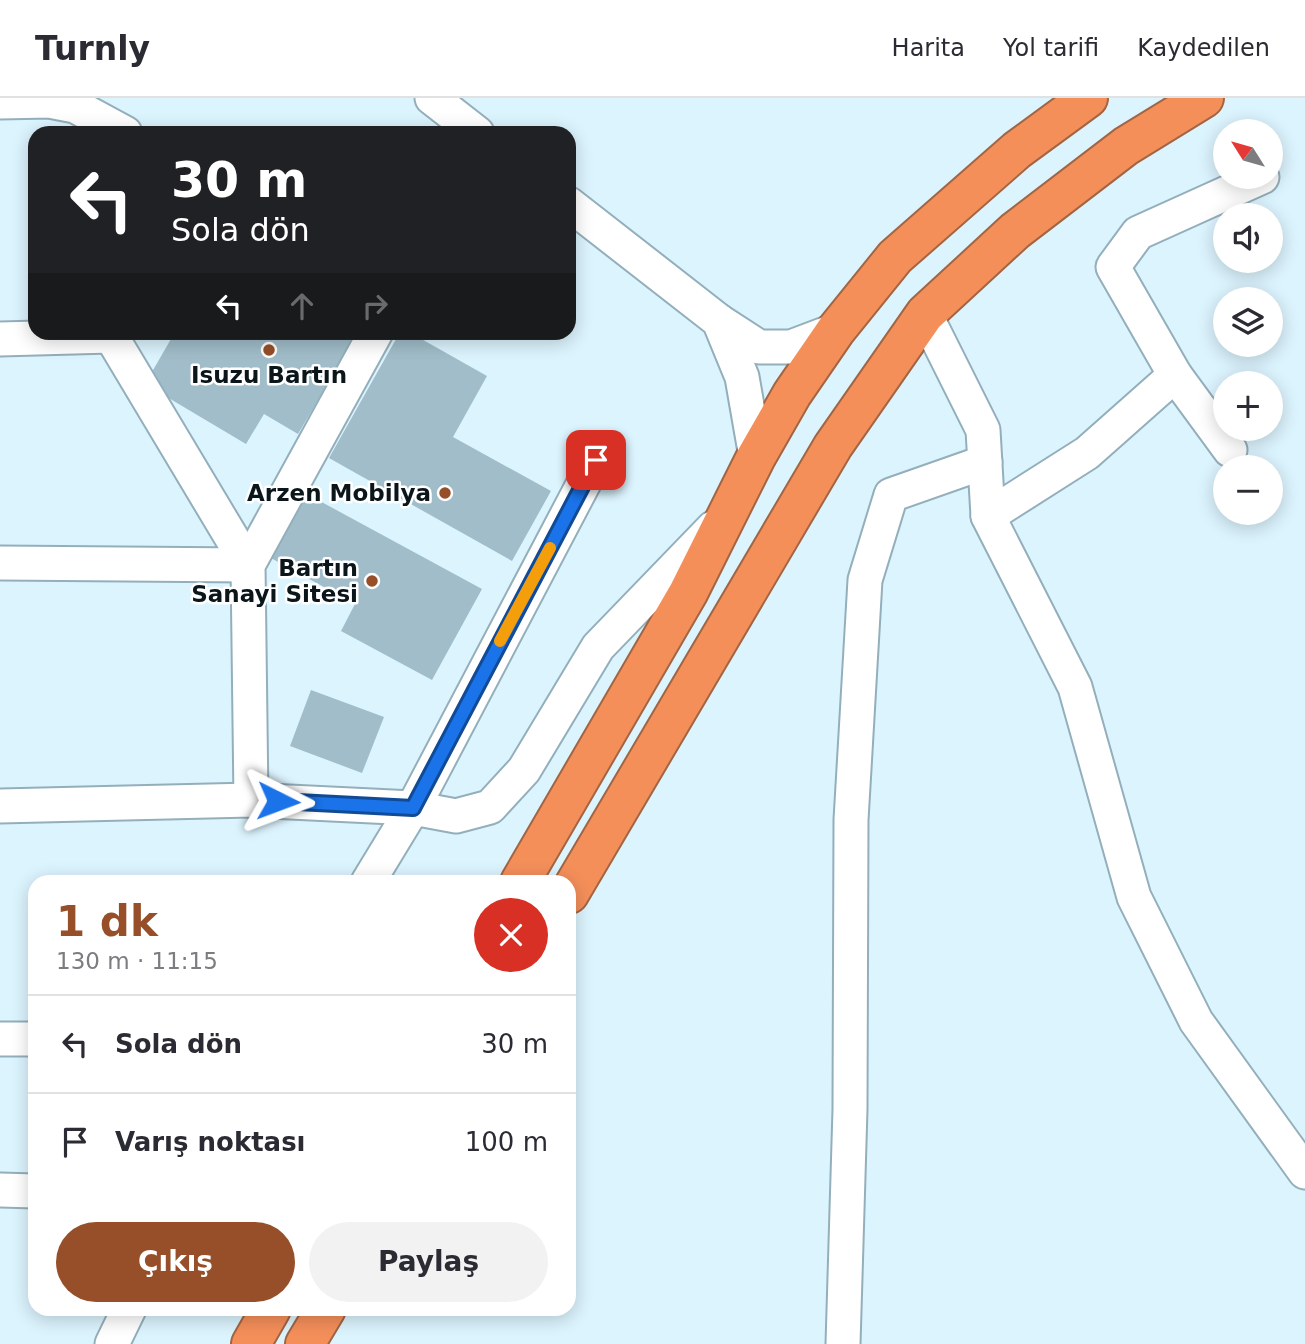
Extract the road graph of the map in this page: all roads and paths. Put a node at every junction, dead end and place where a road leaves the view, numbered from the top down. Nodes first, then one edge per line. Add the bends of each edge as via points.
1 (432, 98) edge
2 (1088, 98) edge
3 (1204, 98) edge
4 (0, 102) edge
5 (112, 126) edge
6 (468, 126) edge
7 (1235, 189) edge
8 (576, 209) edge
9 (925, 314) junction
10 (719, 321) junction
11 (836, 330) junction
12 (28, 338) edge
13 (0, 339) edge
14 (116, 340) edge
15 (372, 340) edge
16 (1175, 375) junction
17 (1230, 450) dead end
18 (755, 457) junction
19 (596, 460) dead end
20 (985, 462) junction
21 (728, 513) junction
22 (988, 516) junction
23 (0, 563) edge
24 (248, 565) junction
25 (251, 800) junction
26 (0, 806) edge
27 (413, 808) junction
28 (372, 875) edge
29 (524, 875) edge
30 (576, 882) edge
31 (0, 1039) edge
32 (28, 1039) edge
33 (1305, 1172) edge
34 (0, 1190) edge
35 (28, 1191) edge
36 (126, 1316) edge
37 (267, 1316) edge
38 (322, 1316) edge
39 (112, 1344) edge
40 (251, 1344) edge
41 (305, 1344) edge
42 (843, 1344) edge

1 - 6 street
2 - 11 highway via 1017,150 895,257
3 - 9 highway via 1126,146 1026,223
4 - 5 street via 75,106
7 - 16 street via 1138,233 1113,267
8 - 10 street
9 - 20 street via 983,430
9 - 30 highway via 833,446
10 - 11 street via 759,347 791,347
10 - 18 street via 741,376
11 - 18 highway
12 - 13 street
14 - 24 street
15 - 24 street
16 - 17 street
16 - 22 street via 1087,453
18 - 21 highway
19 - 27 street
20 - 22 street
20 - 42 street via 891,495 865,580 851,820
21 - 27 street via 598,647 524,770 490,807 456,816
21 - 29 highway via 688,593
22 - 33 street via 1075,687 1134,897 1196,1021
23 - 24 street
24 - 25 street
25 - 26 street
25 - 27 street
27 - 28 street
31 - 32 street
34 - 35 street
36 - 39 street
37 - 40 highway
38 - 41 highway

